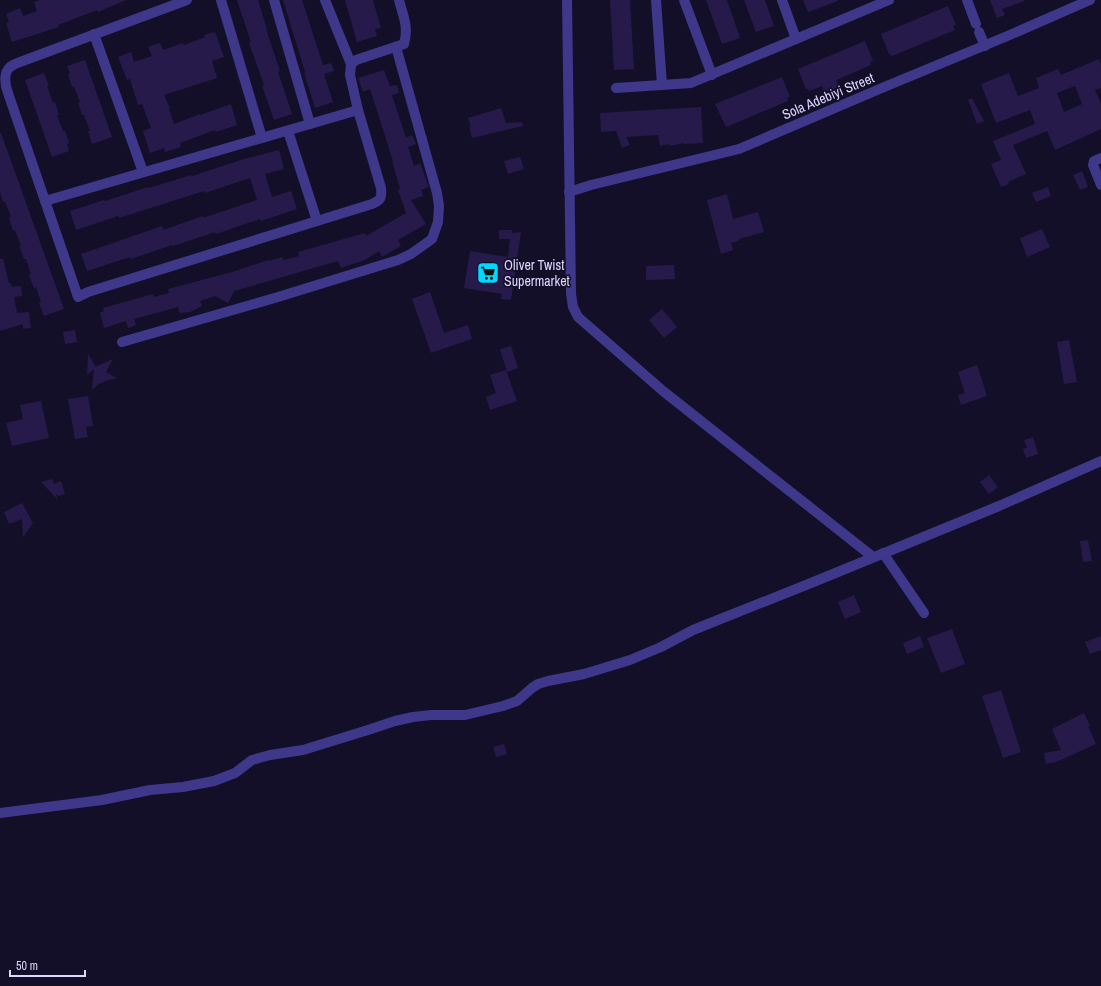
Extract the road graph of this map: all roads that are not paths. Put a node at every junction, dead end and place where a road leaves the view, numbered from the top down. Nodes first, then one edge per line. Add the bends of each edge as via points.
1 (187, 0) edge
2 (221, 0) edge
3 (274, 0) edge
4 (326, 0) edge
5 (399, 0) edge
6 (566, 0) edge
7 (656, 0) edge
8 (684, 0) edge
9 (782, 0) edge
10 (967, 0) edge
11 (1090, 0) edge
12 (884, 1) edge
13 (94, 34) junction
14 (796, 39) junction
15 (985, 46) junction
16 (396, 48) junction
17 (351, 64) junction
18 (712, 75) junction
19 (662, 85) junction
20 (616, 88) dead end
21 (358, 110) junction
22 (310, 124) junction
23 (288, 130) junction
24 (262, 138) junction
25 (1101, 158) edge
26 (143, 172) junction
27 (1101, 185) edge
28 (570, 192) junction
29 (45, 201) junction
30 (317, 221) junction
31 (122, 342) dead end
32 (1101, 461) edge
33 (883, 553) junction
34 (873, 557) junction
35 (924, 613) dead end
36 (0, 813) edge

1 - 13 street
2 - 24 street
3 - 22 street
4 - 17 street
5 - 16 street via 407,28 404,44
6 - 28 street
7 - 19 street
8 - 18 street
9 - 14 street
10 - 15 street
11 - 15 street, Sola Adebiyi Street
12 - 14 street
13 - 26 street
13 - 29 street via 20,62 6,72 6,89
14 - 18 street
15 - 28 street, Sola Adebiyi Street via 739,149
16 - 17 street via 356,60
16 - 31 street via 437,193 438,222 432,239 398,260
17 - 21 street via 350,75
18 - 19 street via 691,83
19 - 20 street
21 - 22 street
21 - 30 street via 382,196 372,204
22 - 23 street
23 - 24 street
23 - 30 street
24 - 26 street
25 - 27 street via 1094,161 1093,165
26 - 29 street
28 - 34 street via 571,294 578,318 663,391
29 - 30 street via 78,297
32 - 33 street
33 - 34 street
33 - 35 street
34 - 36 street via 693,630 630,660 538,684 517,700 503,706 465,715 431,715 395,721 303,750 252,760 235,773 214,781 102,800

